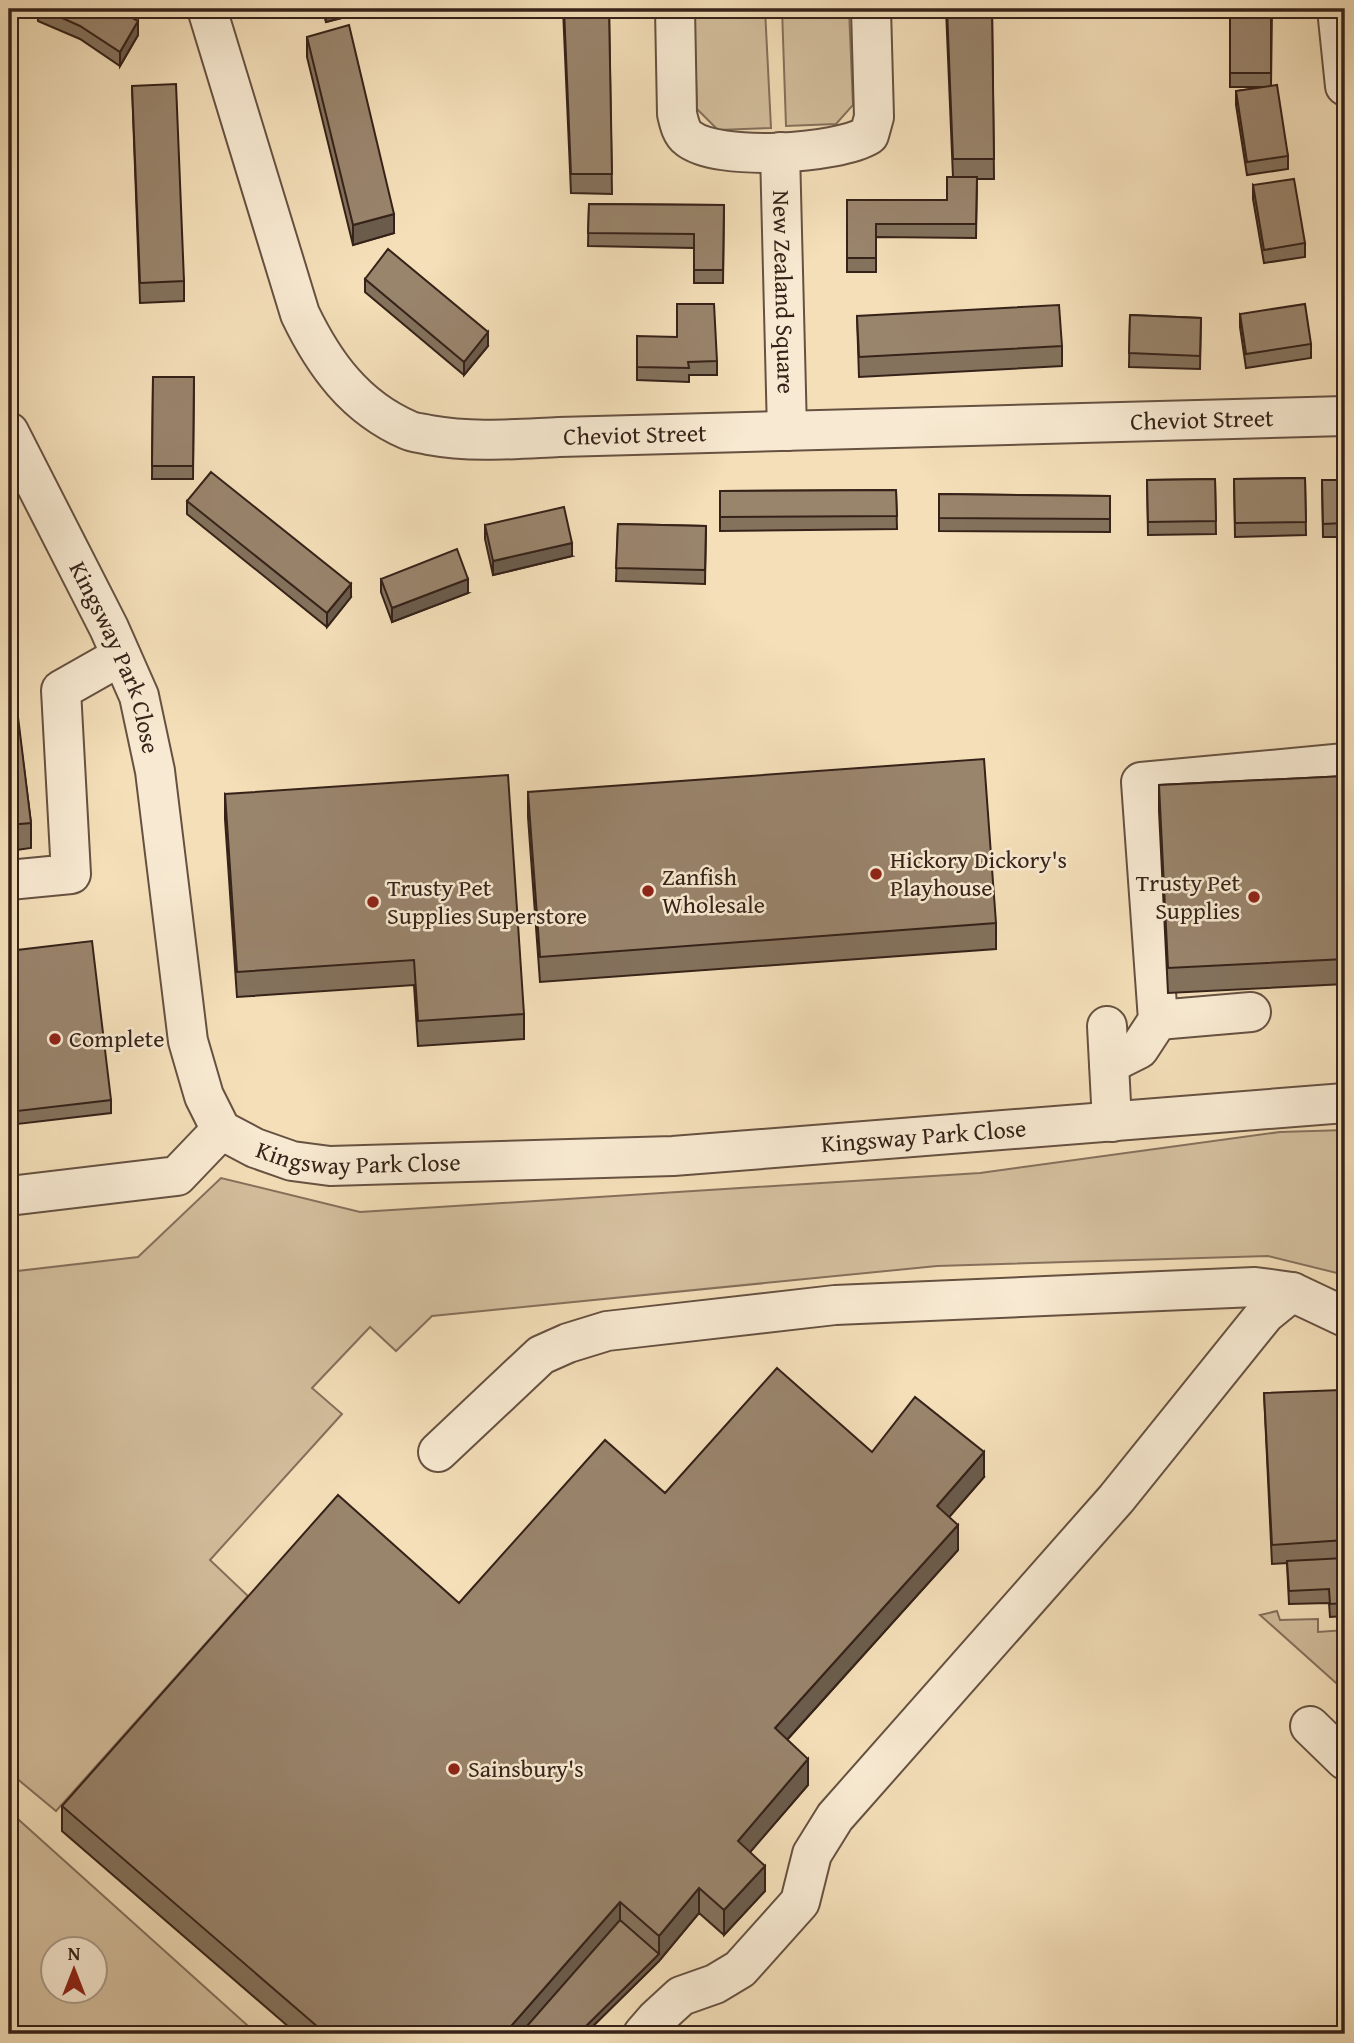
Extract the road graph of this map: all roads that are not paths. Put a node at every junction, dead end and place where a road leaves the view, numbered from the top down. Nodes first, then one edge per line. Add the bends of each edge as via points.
1 (207, 9) edge
2 (675, 9) edge
3 (871, 9) edge
4 (1337, 9) edge
5 (1345, 86) edge
6 (780, 152) junction
7 (1345, 416) edge
8 (787, 431) junction
9 (9, 432) edge
10 (20, 484) edge
11 (121, 656) junction
12 (1345, 763) edge
13 (9, 880) edge
14 (1251, 1012) dead end
15 (1158, 1020) junction
16 (1107, 1026) dead end
17 (1109, 1064) junction
18 (1345, 1103) edge
19 (1111, 1122) junction
20 (221, 1130) junction
21 (9, 1196) edge
22 (1293, 1292) junction
23 (1345, 1317) edge
24 (438, 1452) dead end
25 (1310, 1726) dead end
26 (1345, 1760) edge
27 (643, 2034) edge

1 - 8 street, Cheviot Street via 300,314 337,377 371,406 410,431 486,441
2 - 6 street via 677,114 687,138 713,148
3 - 6 street via 874,117 869,135 844,144
4 - 5 street
6 - 8 street, New Zealand Square
7 - 8 street, Cheviot Street
9 - 10 street, Kingsway Park Close
10 - 11 street, Kingsway Park Close
11 - 13 street via 61,690 71,874
11 - 20 street, Kingsway Park Close via 139,696 155,771 188,1041 204,1096
12 - 15 street via 1141,782
14 - 15 street
15 - 17 street via 1139,1049
16 - 17 street
17 - 19 street
18 - 19 street, Kingsway Park Close
19 - 20 street, Kingsway Park Close via 673,1156 330,1166 292,1161
20 - 21 street via 177,1176
22 - 23 street
22 - 24 street via 1255,1286 835,1306 607,1331 541,1355
22 - 27 street via 1265,1314 1116,1499 835,1817 812,1854 800,1902 740,1969 681,1996
25 - 26 street

